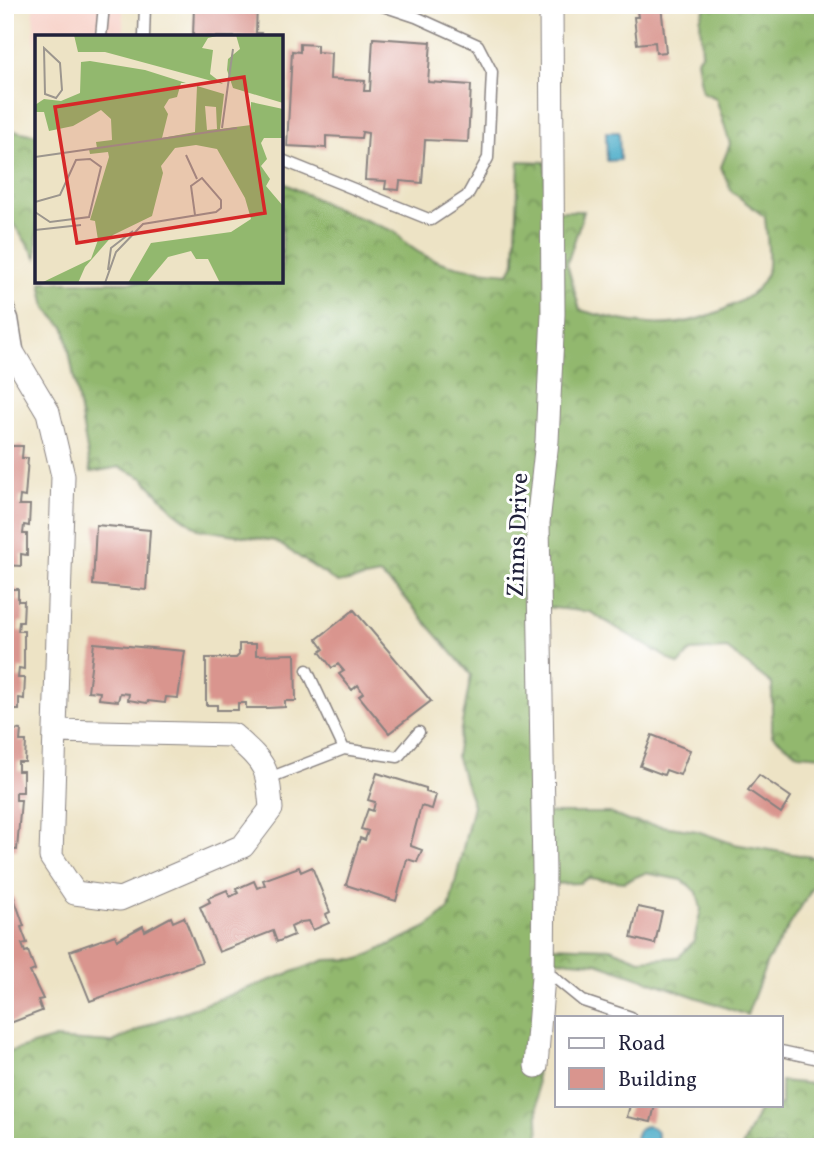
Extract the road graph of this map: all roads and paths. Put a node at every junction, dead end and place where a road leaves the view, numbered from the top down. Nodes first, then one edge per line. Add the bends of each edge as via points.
1 (104, 5) edge
2 (145, 5) edge
3 (380, 5) edge
4 (551, 5) edge
5 (101, 35) edge
6 (144, 35) edge
7 (284, 161) edge
8 (5, 298) edge
9 (10, 349) edge
10 (307, 670) dead end
11 (57, 731) junction
12 (419, 732) dead end
13 (344, 749) junction
14 (269, 778) junction
15 (543, 968) junction
16 (628, 1016) edge
17 (782, 1051) edge
18 (823, 1060) edge
19 (536, 1066) dead end

1 - 5 lane
2 - 6 lane
3 - 7 lane via 478,45 492,72 488,158 467,196 431,220
4 - 15 street, Zinns Drive via 553,314 538,523
8 - 9 lane via 19,346
9 - 11 street via 48,412 63,476
10 - 13 lane
11 - 14 street via 233,735 264,764
11 - 14 street via 51,858 75,893 120,899 243,846 271,809
12 - 13 lane via 398,757
13 - 14 lane
15 - 16 lane via 583,1001
15 - 19 street, Zinns Drive
17 - 18 lane

